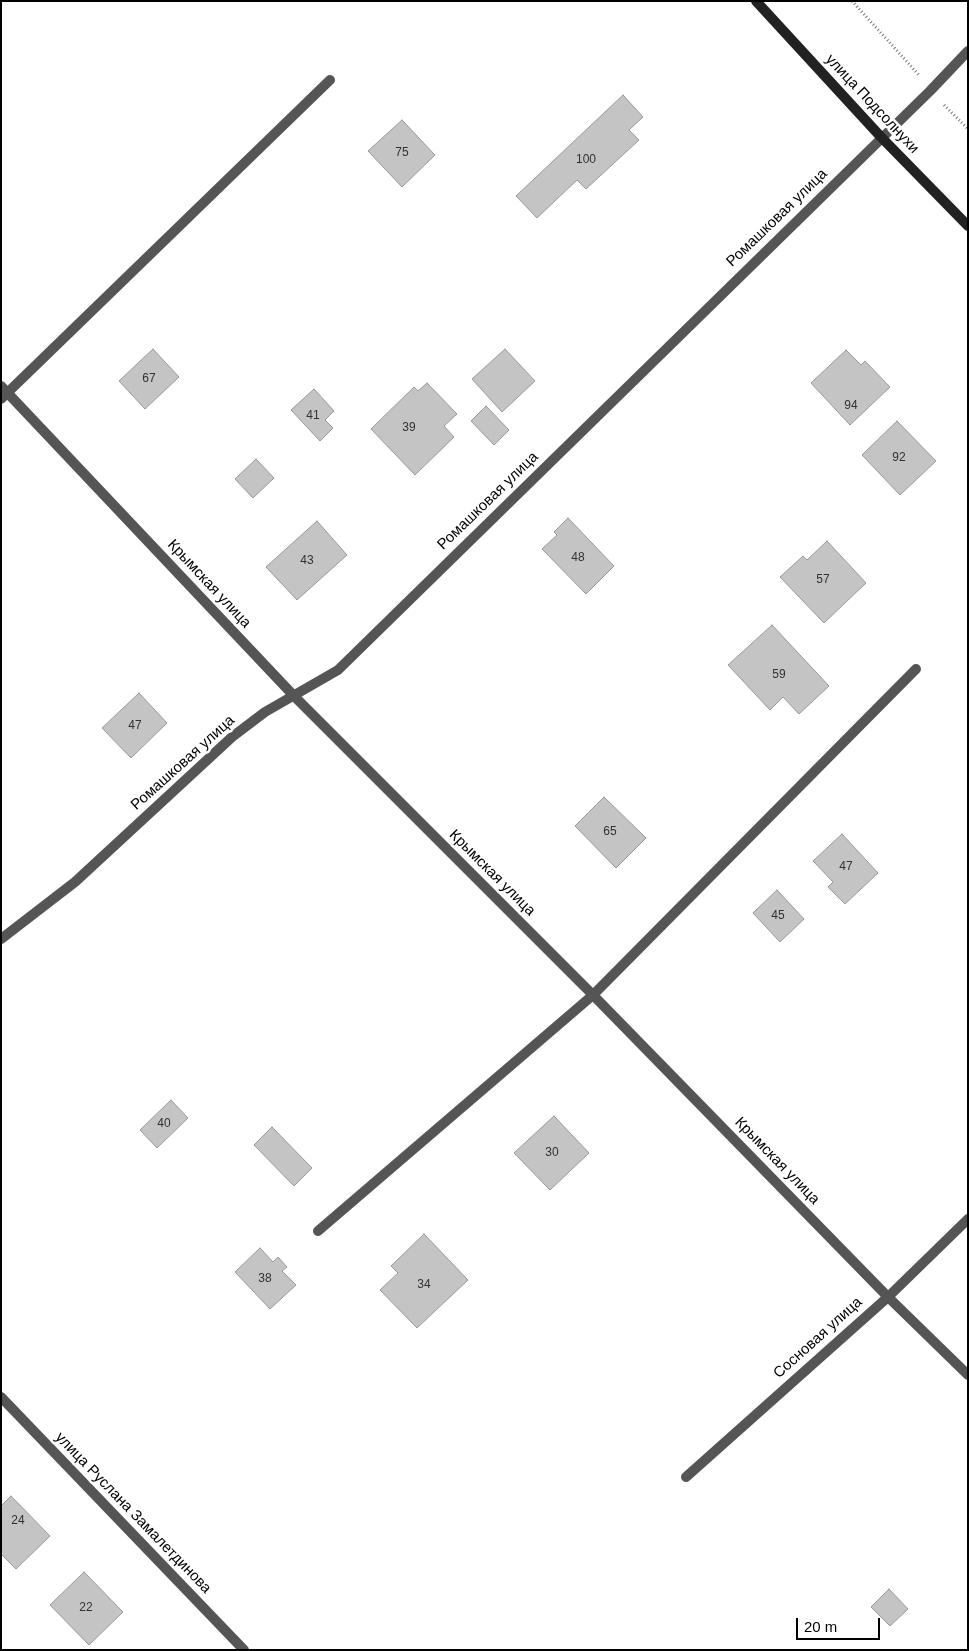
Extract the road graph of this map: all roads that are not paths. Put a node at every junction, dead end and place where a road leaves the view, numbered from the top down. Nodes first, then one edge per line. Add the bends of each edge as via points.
1 (756, 1) edge
2 (968, 51) edge
3 (330, 80) dead end
4 (881, 137) junction
5 (968, 226) edge
6 (3, 393) edge
7 (916, 669) dead end
8 (294, 696) junction
9 (1, 939) edge
10 (593, 995) junction
11 (968, 1219) edge
12 (318, 1231) dead end
13 (888, 1296) junction
14 (968, 1375) edge
15 (1, 1397) edge
16 (686, 1477) dead end
17 (244, 1650) edge

1 - 4 street, улица Подсолнухи
2 - 4 street, Ромашковая улица
3 - 6 street
4 - 5 street, улица Подсолнухи
4 - 8 street, Ромашковая улица via 338,670
6 - 8 street, Крымская улица
7 - 10 street
8 - 9 street, Ромашковая улица via 265,712 232,737 75,882
8 - 10 street, Крымская улица
10 - 12 street
10 - 13 street, Крымская улица
11 - 13 street, Сосновая улица
13 - 14 street, Крымская улица
13 - 16 street, Сосновая улица
15 - 17 street, улица Руслана Замалетдинова

